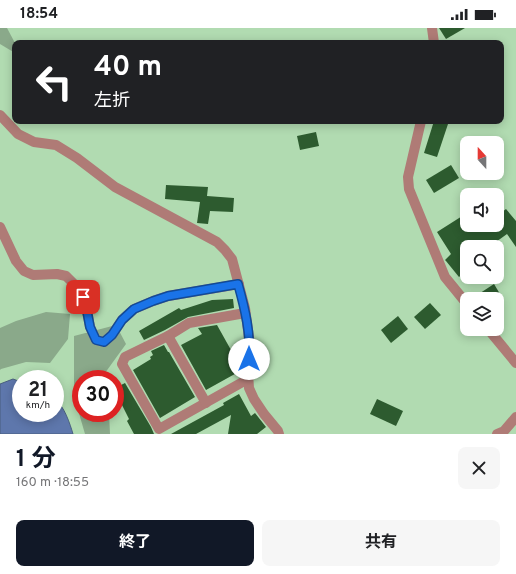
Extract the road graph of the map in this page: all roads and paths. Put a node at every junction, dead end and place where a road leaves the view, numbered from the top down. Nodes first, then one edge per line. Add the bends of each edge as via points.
1 (432, 28) edge
2 (434, 40) edge
3 (0, 115) edge
4 (420, 124) edge
5 (0, 227) edge
6 (238, 284) junction
7 (460, 295) edge
8 (245, 313) junction
9 (168, 336) junction
10 (494, 336) edge
11 (516, 363) edge
12 (248, 379) junction
13 (206, 403) junction
14 (516, 417) edge
15 (279, 434) edge
16 (497, 434) edge

1 - 2 street
3 - 6 street via 18,134 34,142 56,145 115,187 217,242 232,260
4 - 7 street via 408,177 409,189 445,277
5 - 6 street via 16,261 24,271 33,275 62,275 73,283 83,297 96,340 104,342 134,309 168,296
6 - 8 street
8 - 9 street via 189,322
8 - 12 street via 250,345
9 - 13 street
9 - 13 street via 125,357 122,364 159,429
10 - 11 street
12 - 13 street
12 - 15 street via 254,399
14 - 16 street via 504,431

